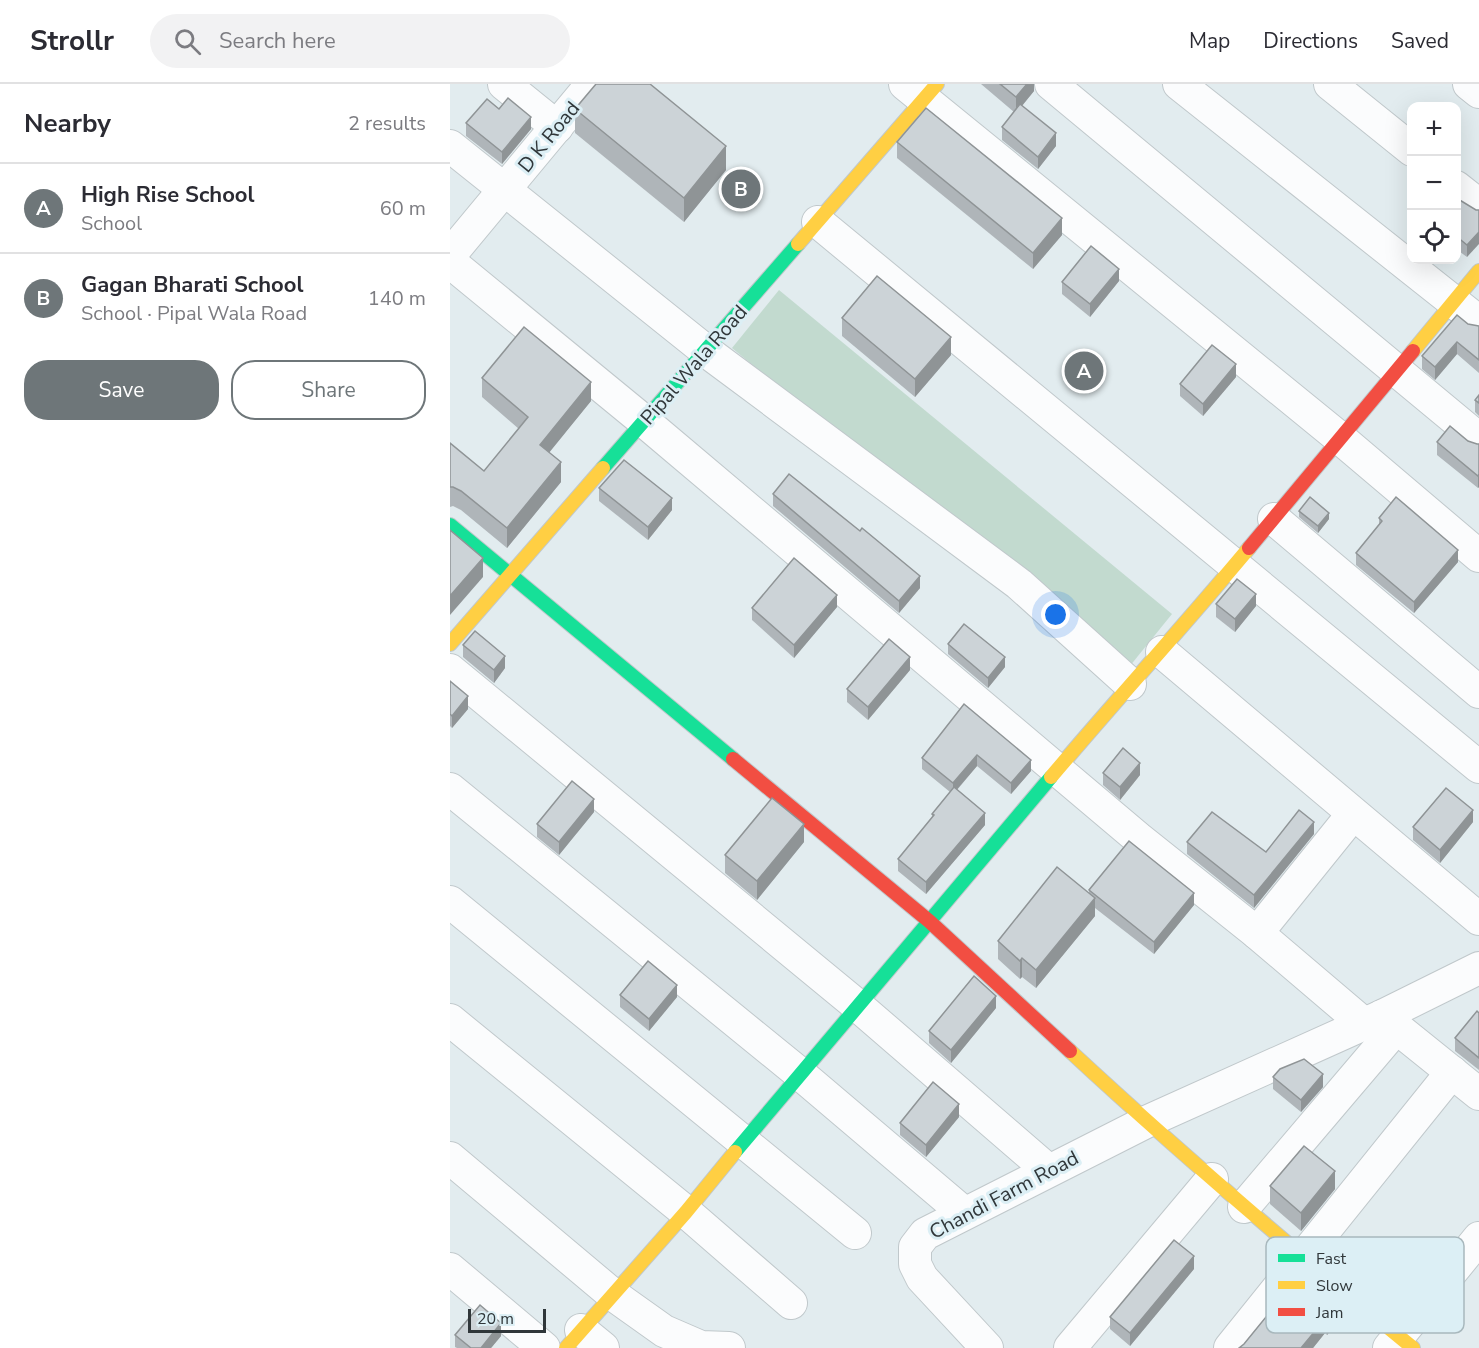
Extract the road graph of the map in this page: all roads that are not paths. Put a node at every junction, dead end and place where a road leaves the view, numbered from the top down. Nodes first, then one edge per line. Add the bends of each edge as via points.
1 (504, 84) edge
2 (592, 84) edge
3 (1051, 84) edge
4 (1179, 84) edge
5 (1330, 84) edge
6 (1469, 84) edge
7 (922, 89) edge
8 (1479, 92) edge
9 (557, 127) junction
10 (450, 146) edge
11 (1407, 146) edge
12 (505, 191) junction
13 (1461, 191) edge
14 (1479, 205) edge
15 (818, 222) junction
16 (450, 255) edge
17 (450, 262) edge
18 (1479, 271) edge
19 (1455, 302) junction
20 (1479, 322) edge
21 (706, 351) junction
22 (1399, 371) junction
23 (645, 422) junction
24 (1341, 439) junction
25 (1479, 439) edge
26 (1274, 519) junction
27 (450, 525) edge
28 (1479, 556) edge
29 (1235, 565) junction
30 (511, 577) junction
31 (450, 644) edge
32 (1162, 652) junction
33 (450, 670) edge
34 (1130, 684) junction
35 (1479, 692) edge
36 (1479, 767) edge
37 (1058, 771) junction
38 (450, 789) edge
39 (1353, 814) junction
40 (450, 902) edge
41 (1479, 918) edge
42 (929, 921) junction
43 (1257, 933) junction
44 (1479, 968) edge
45 (858, 1006) junction
46 (450, 1020) edge
47 (1381, 1022) junction
48 (1452, 1072) junction
49 (799, 1073) junction
50 (1479, 1094) edge
51 (1146, 1122) junction
52 (744, 1141) junction
53 (450, 1158) edge
54 (1048, 1170) junction
55 (1212, 1179) junction
56 (1244, 1207) junction
57 (686, 1212) junction
58 (964, 1214) junction
59 (855, 1233) dead end
60 (1279, 1237) edge
61 (1321, 1237) edge
62 (1479, 1238) edge
63 (1464, 1258) edge
64 (450, 1269) edge
65 (612, 1294) junction
66 (791, 1304) dead end
67 (1266, 1305) edge
68 (1388, 1333) edge
69 (583, 1342) edge
70 (1400, 1344) edge
71 (544, 1348) edge
72 (729, 1348) edge
73 (987, 1348) edge
74 (1070, 1348) edge
75 (1230, 1348) edge

1 - 9 street
2 - 9 street, D K Road
3 - 22 street
4 - 19 street
5 - 11 street
6 - 8 street
7 - 15 street, Pipal Wala Road
7 - 24 street
9 - 12 street, D K Road
10 - 12 street
12 - 16 street, D K Road
12 - 21 street
13 - 14 street
15 - 21 street, Pipal Wala Road
15 - 29 street
17 - 23 street
18 - 19 street
19 - 20 street
19 - 22 street
21 - 23 street, Pipal Wala Road
21 - 34 street via 1019,584
22 - 24 street
22 - 25 street
23 - 30 street, Pipal Wala Road
23 - 37 street
24 - 26 street
24 - 28 street
26 - 29 street
26 - 35 street
27 - 30 street
29 - 32 street
29 - 36 street
30 - 31 street, Pipal Wala Road
30 - 42 street
32 - 34 street
32 - 39 street
33 - 45 street
34 - 37 street
37 - 42 street
37 - 43 street
38 - 49 street
39 - 41 street
39 - 43 street
40 - 52 street
42 - 45 street
42 - 51 street
43 - 47 street
44 - 47 street, Chandi Farm Road
45 - 49 street
45 - 54 street
46 - 57 street
47 - 48 street
47 - 51 street, Chandi Farm Road
47 - 56 street
48 - 50 street
48 - 61 street
49 - 52 street
49 - 58 street
51 - 54 street, Chandi Farm Road
51 - 55 street
52 - 57 street
52 - 59 street
53 - 65 street
54 - 58 street, Chandi Farm Road
55 - 56 street
55 - 74 street
56 - 60 street
57 - 65 street
57 - 66 street
58 - 73 street, Chandi Farm Road via 925,1234 915,1246 915,1264 922,1278
62 - 63 street
64 - 71 street
65 - 69 street
65 - 72 street via 684,1341 701,1347
67 - 75 street
68 - 70 street

